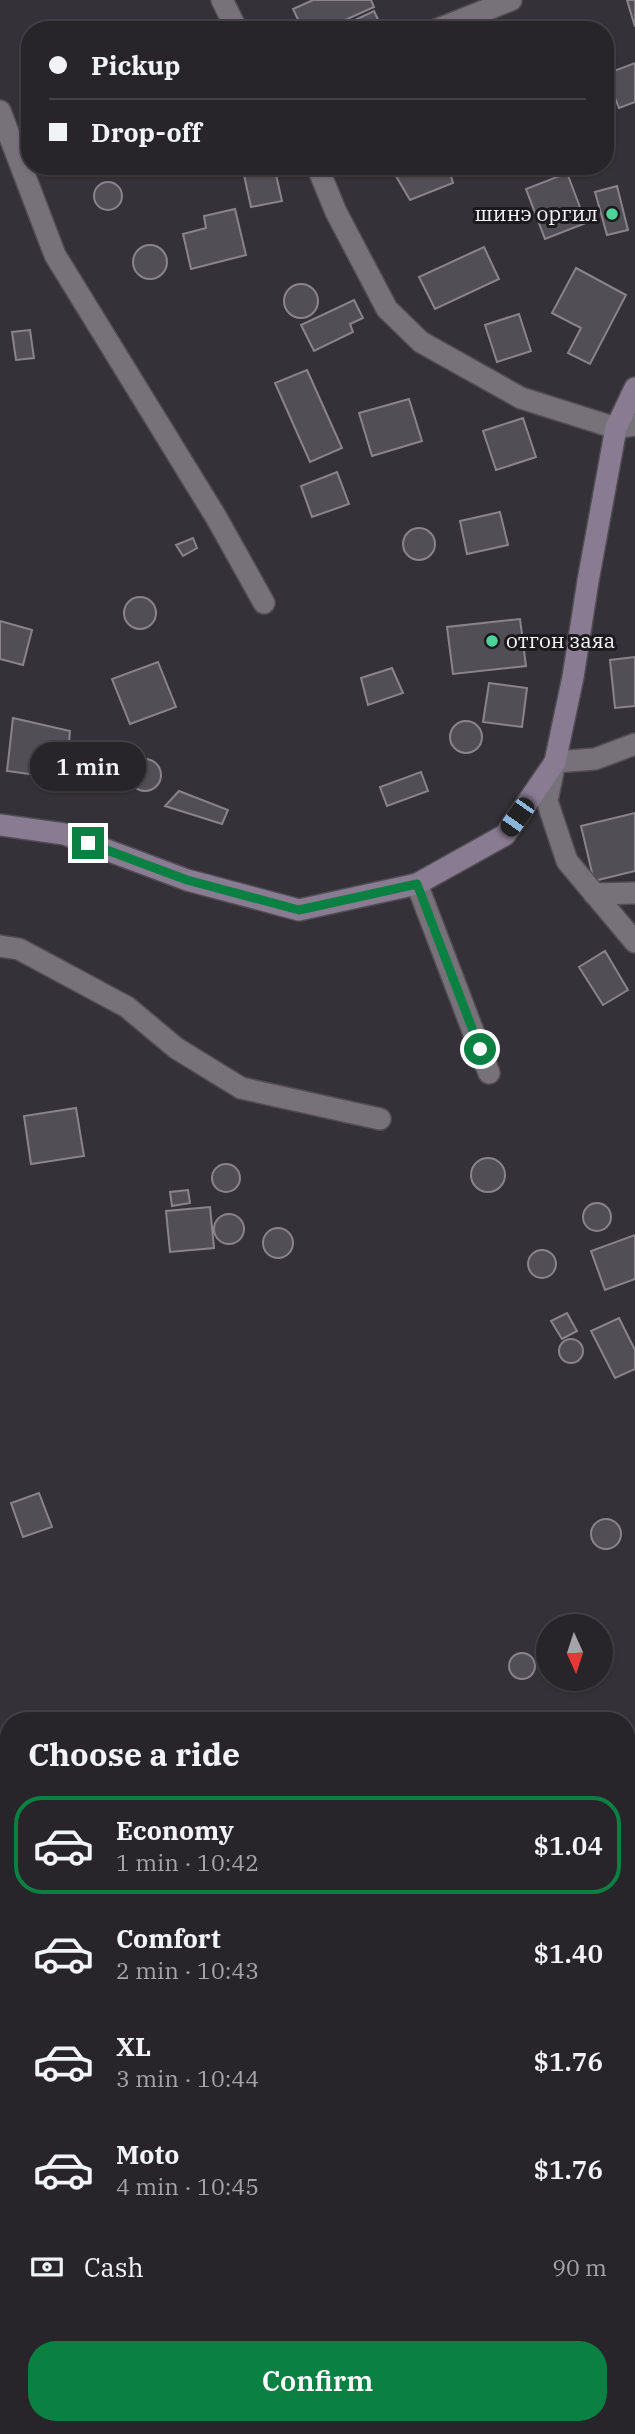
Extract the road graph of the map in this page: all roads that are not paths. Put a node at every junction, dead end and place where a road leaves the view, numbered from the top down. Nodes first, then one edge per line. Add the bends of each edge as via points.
1 (222, 0) edge
2 (511, 0) edge
3 (232, 21) edge
4 (458, 21) edge
5 (0, 111) edge
6 (21, 166) edge
7 (24, 175) edge
8 (321, 175) edge
9 (635, 387) edge
10 (625, 426) edge
11 (264, 603) dead end
12 (635, 744) edge
13 (555, 762) junction
14 (0, 825) edge
15 (417, 884) junction
16 (635, 892) edge
17 (594, 894) junction
18 (635, 942) edge
19 (0, 946) edge
20 (489, 1073) dead end
21 (380, 1119) dead end

1 - 3 street
2 - 4 street
5 - 6 street
7 - 11 street via 55,255
8 - 10 street via 387,309 421,342 521,398
9 - 10 main road
10 - 13 main road via 588,581
12 - 13 street via 594,759
13 - 15 main road via 505,835
13 - 17 street via 547,801 567,861
14 - 15 main road via 64,834 187,880 299,910
15 - 20 street
16 - 17 street
17 - 18 street
19 - 21 street via 19,949 127,1007 177,1048 241,1088

